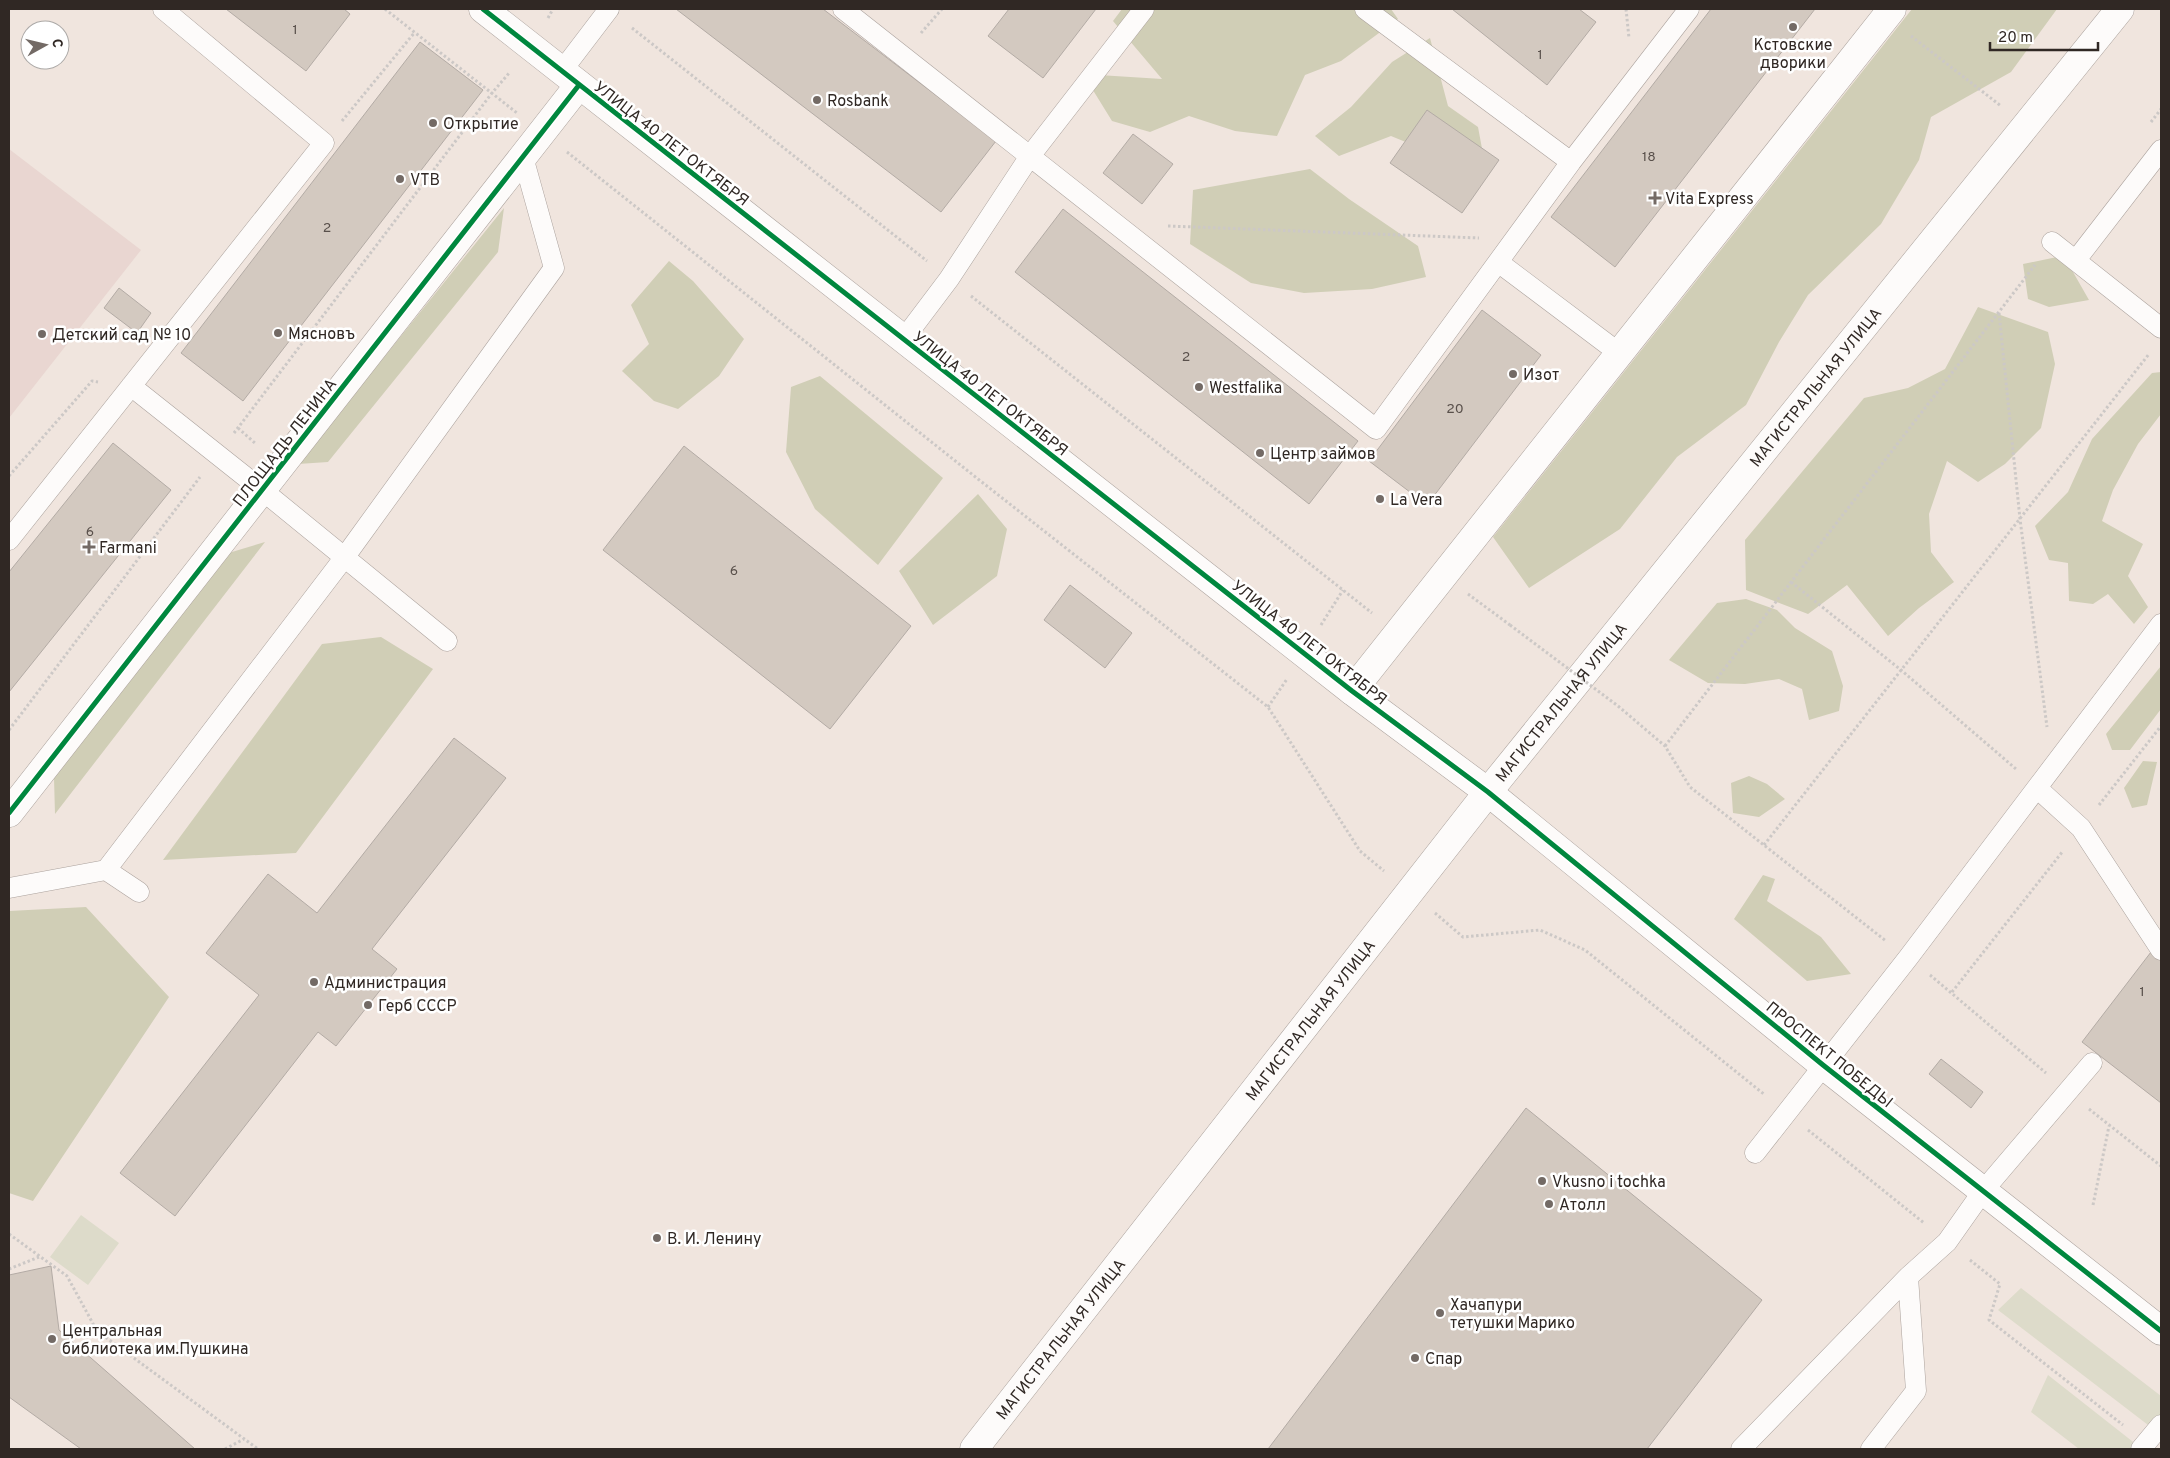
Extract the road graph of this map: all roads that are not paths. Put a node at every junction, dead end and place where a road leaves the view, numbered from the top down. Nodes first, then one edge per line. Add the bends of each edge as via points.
1 (163, 9) edge
2 (483, 9) edge
3 (608, 9) edge
4 (843, 9) edge
5 (1144, 9) edge
6 (1365, 9) edge
7 (1689, 9) edge
8 (2120, 9) edge
9 (1889, 12) edge
10 (570, 78) junction
11 (2161, 150) edge
12 (1030, 156) junction
13 (523, 157) junction
14 (1571, 162) junction
15 (2052, 242) road end
16 (2076, 260) junction
17 (1498, 262) junction
18 (2161, 328) edge
19 (903, 340) junction
20 (1619, 353) junction
21 (131, 386) junction
22 (262, 490) junction
23 (9, 540) edge
24 (344, 558) junction
25 (2161, 624) edge
26 (447, 641) dead end
27 (1352, 691) junction
28 (2038, 788) junction
29 (1488, 792) junction
30 (9, 813) edge
31 (106, 870) junction
32 (9, 888) edge
33 (140, 892) dead end
34 (2161, 950) edge
35 (2092, 1063) dead end
36 (1823, 1066) junction
37 (1754, 1153) dead end
38 (1983, 1191) junction
39 (1908, 1277) junction
40 (2161, 1330) edge
41 (2161, 1425) edge
42 (2144, 1446) edge
43 (974, 1449) edge
44 (1742, 1449) edge
45 (1870, 1449) edge

1 - 21 lane via 324,143
2 - 10 street, УЛИЦА 40 ЛЕТ ОКТЯБРЯ
3 - 10 lane
4 - 12 lane
5 - 12 lane
6 - 14 lane
7 - 14 lane
8 - 29 street, МАГИСТРАЛЬНАЯ УЛИЦА
9 - 20 street
10 - 13 street, ПЛОЩАДЬ ЛЕНИНА via 542,132
10 - 19 street, УЛИЦА 40 ЛЕТ ОКТЯБРЯ
11 - 16 lane
12 - 17 lane via 1376,428
12 - 19 lane via 949,279
13 - 22 street, ПЛОЩАДЬ ЛЕНИНА
13 - 24 lane via 554,268
14 - 17 lane
15 - 16 lane
16 - 18 lane
17 - 20 lane
19 - 27 street, УЛИЦА 40 ЛЕТ ОКТЯБРЯ
20 - 27 street
21 - 22 lane
21 - 23 lane
22 - 24 lane
22 - 30 street, ПЛОЩАДЬ ЛЕНИНА
24 - 26 lane
24 - 31 lane
25 - 28 lane
27 - 29 street, УЛИЦА 40 ЛЕТ ОКТЯБРЯ
28 - 34 lane via 2081,828
28 - 36 lane
29 - 36 street, ПРОСПЕКТ ПОБЕДЫ
29 - 43 street, МАГИСТРАЛЬНАЯ УЛИЦА
31 - 32 lane
31 - 33 lane
35 - 38 lane
36 - 37 lane
36 - 38 street, ПРОСПЕКТ ПОБЕДЫ
38 - 39 lane via 1948,1242
38 - 40 street, ПРОСПЕКТ ПОБЕДЫ
39 - 44 lane
39 - 45 lane via 1916,1391
41 - 42 lane

